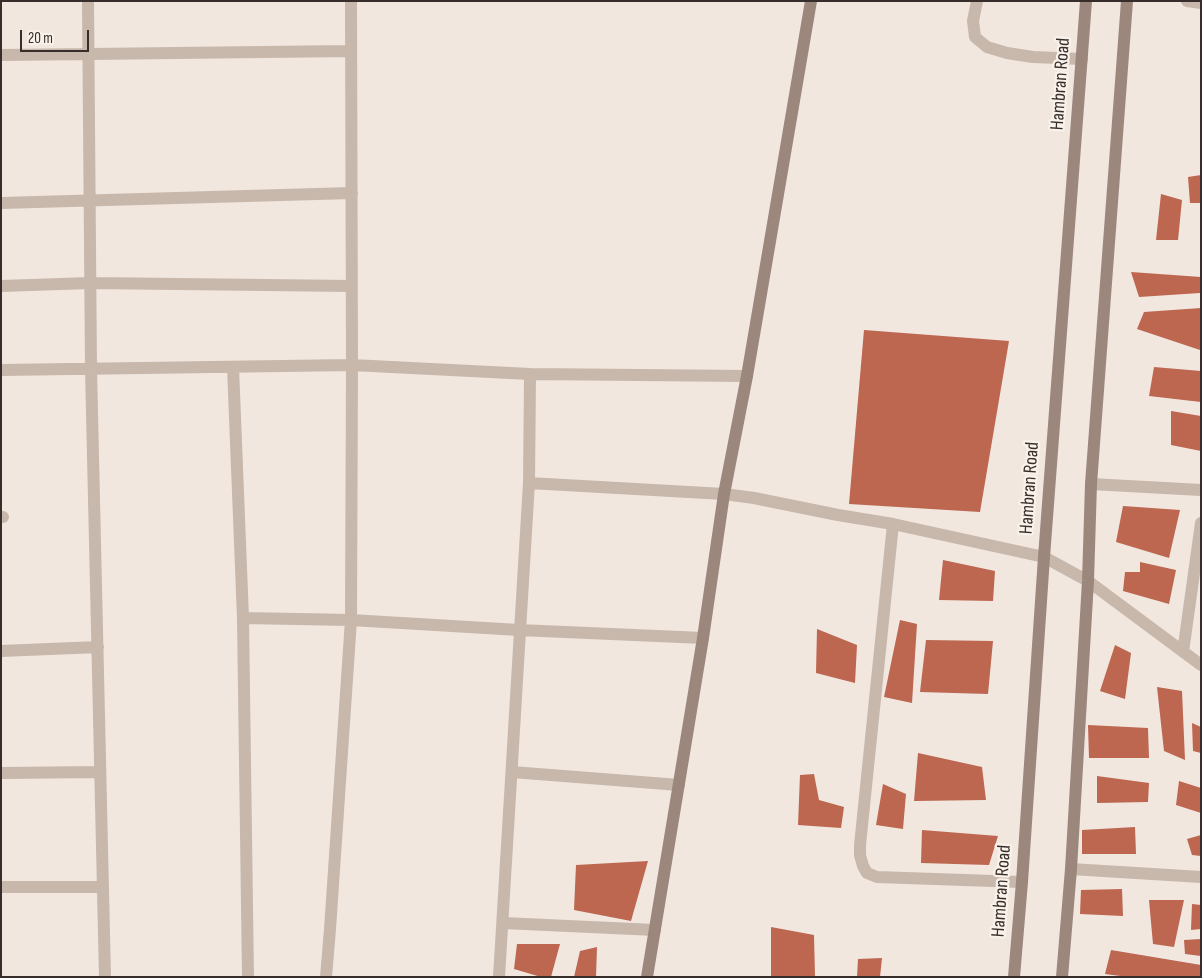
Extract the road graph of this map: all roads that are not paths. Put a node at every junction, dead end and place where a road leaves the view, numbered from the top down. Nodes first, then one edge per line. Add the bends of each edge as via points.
1 (88, 1) edge
2 (351, 1) edge
3 (811, 1) edge
4 (978, 1) edge
5 (1086, 1) edge
6 (1127, 1) edge
7 (1186, 1) edge
8 (1201, 2) edge
9 (351, 51) junction
10 (88, 54) junction
11 (1, 55) edge
12 (1082, 59) junction
13 (352, 193) junction
14 (90, 201) junction
15 (1, 203) edge
16 (90, 283) junction
17 (1, 286) edge
18 (352, 286) junction
19 (352, 365) junction
20 (232, 367) junction
21 (91, 369) junction
22 (1, 370) edge
23 (530, 374) junction
24 (747, 376) junction
25 (529, 482) junction
26 (1091, 484) junction
27 (1201, 490) edge
28 (724, 494) junction
29 (1201, 523) edge
30 (893, 524) junction
31 (1044, 556) junction
32 (1088, 581) junction
33 (243, 618) junction
34 (351, 620) junction
35 (520, 630) junction
36 (703, 638) junction
37 (98, 647) junction
38 (1, 650) edge
39 (1183, 652) junction
40 (1199, 662) edge
41 (100, 772) junction
42 (512, 772) junction
43 (1, 774) edge
44 (679, 785) junction
45 (1071, 869) junction
46 (1201, 877) edge
47 (1022, 882) junction
48 (1, 887) edge
49 (103, 887) junction
50 (503, 924) junction
51 (655, 930) junction
52 (105, 977) edge
53 (248, 977) edge
54 (326, 977) edge
55 (499, 977) edge
56 (647, 977) edge
57 (1014, 977) edge
58 (1062, 977) edge

1 - 10 street
2 - 9 street
3 - 24 main road
4 - 12 street via 973,21 974,37 987,47 1033,57
5 - 12 main road, Hambran Road
6 - 26 main road
7 - 8 street
9 - 10 street
9 - 13 street
10 - 11 street
10 - 14 street
12 - 31 main road, Hambran Road
13 - 14 street
13 - 18 street
14 - 15 street
14 - 16 street
16 - 17 street
16 - 18 street
16 - 21 street
18 - 19 street
19 - 20 street
19 - 23 street
19 - 34 street
20 - 21 street
20 - 33 street
21 - 22 street
21 - 37 street
23 - 24 street
23 - 25 street
24 - 28 main road
25 - 28 street
25 - 35 street
26 - 27 street
26 - 32 main road
28 - 30 street
28 - 36 main road
29 - 39 street
30 - 31 street
30 - 47 street via 860,845 863,866 877,877
31 - 32 street
31 - 47 main road, Hambran Road
32 - 39 street
32 - 45 main road
33 - 34 street
33 - 53 street
34 - 35 street
34 - 54 street
35 - 36 street
35 - 42 street
36 - 44 main road
37 - 38 street
37 - 41 street
39 - 40 street
41 - 43 street
41 - 49 street
42 - 44 street
42 - 50 street
44 - 51 main road
45 - 46 street
45 - 58 main road
47 - 57 main road, Hambran Road
48 - 49 street
49 - 52 street
50 - 51 street
50 - 55 street
51 - 56 main road

